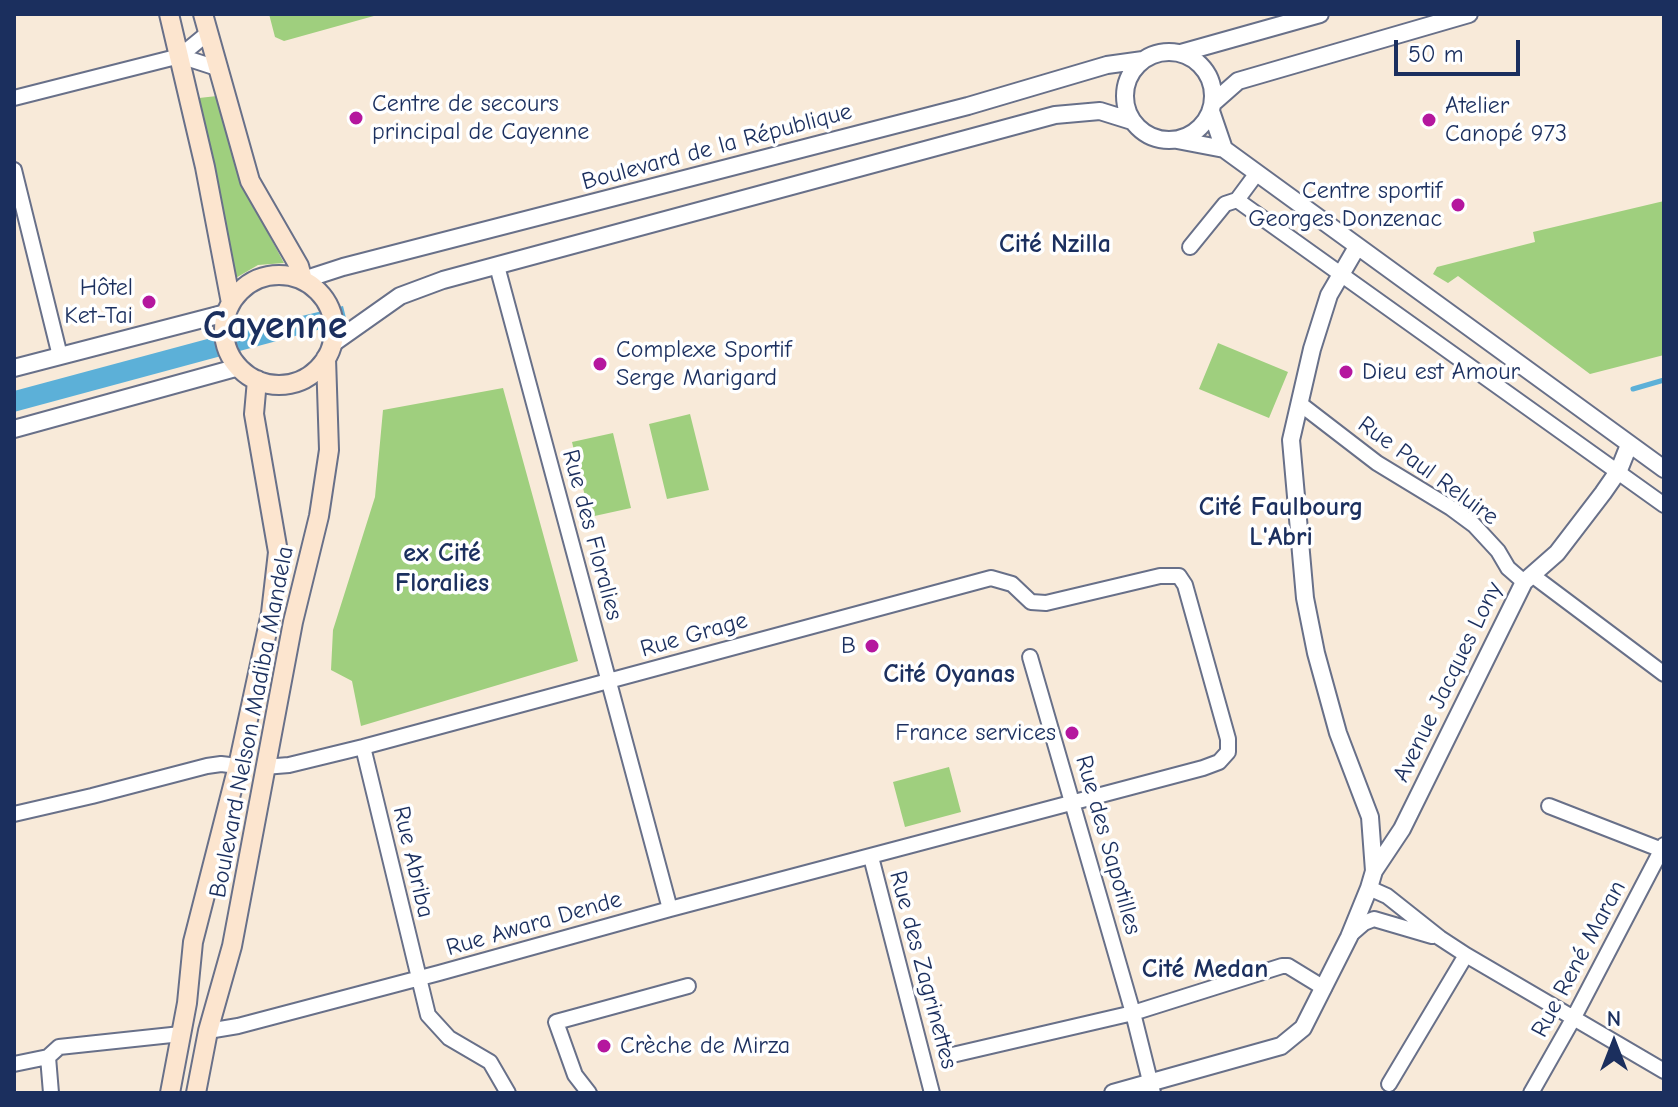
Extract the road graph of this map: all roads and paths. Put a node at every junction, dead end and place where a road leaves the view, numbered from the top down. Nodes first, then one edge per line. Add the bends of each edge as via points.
1 (169, 14) edge
2 (203, 14) edge
3 (1320, 14) edge
4 (1469, 14) edge
5 (208, 33) junction
6 (1181, 53) junction
7 (180, 56) junction
8 (1143, 60) junction
9 (220, 69) junction
10 (14, 98) edge
11 (1212, 107) junction
12 (1132, 121) junction
13 (1177, 140) junction
14 (1224, 149) junction
15 (14, 170) edge
16 (1257, 173) junction
17 (1237, 200) junction
18 (1190, 247) dead end
19 (1357, 247) junction
20 (497, 266) junction
21 (1339, 275) junction
22 (303, 280) junction
23 (227, 314) junction
24 (331, 344) junction
25 (60, 356) junction
26 (235, 363) junction
27 (14, 368) edge
28 (257, 380) junction
29 (1299, 403) junction
30 (14, 429) edge
31 (1629, 445) junction
32 (1664, 469) edge
33 (1619, 470) junction
34 (1664, 505) edge
35 (1528, 578) junction
36 (1031, 602) joint
37 (1030, 657) dead end
38 (1664, 674) edge
39 (609, 681) junction
40 (363, 747) junction
41 (238, 766) junction
42 (264, 767) junction
43 (1072, 801) junction
44 (1549, 806) dead end
45 (14, 814) edge
46 (1370, 817) junction
47 (1402, 829) junction
48 (1663, 848) edge
49 (871, 857) junction
50 (1374, 871) junction
51 (1369, 888) junction
52 (670, 909) junction
53 (1349, 937) junction
54 (1440, 938) junction
55 (1466, 955) junction
56 (418, 978) junction
57 (688, 986) dead end
58 (1324, 988) junction
59 (1133, 1013) junction
60 (1573, 1019) junction
61 (208, 1031) junction
62 (181, 1034) junction
63 (948, 1056) dead end
64 (48, 1057) junction
65 (14, 1064) edge
66 (1664, 1071) edge
67 (1389, 1084) dead end
68 (1152, 1088) edge
69 (51, 1093) edge
70 (170, 1093) edge
71 (196, 1093) edge
72 (508, 1093) edge
73 (589, 1093) edge
74 (932, 1093) edge
75 (1113, 1093) edge
76 (1531, 1093) edge

1 - 7 main road
2 - 5 main road
3 - 6 street
4 - 11 street via 1238,81
5 - 7 street
5 - 9 main road
6 - 8 street via 1168,51
6 - 11 street via 1203,66 1213,90
7 - 9 street
7 - 10 street
7 - 23 main road via 208,180
8 - 12 street via 1133,69 1124,95
8 - 22 street, Boulevard de la République via 1107,65
9 - 22 main road via 250,181
11 - 13 street via 1201,127
11 - 14 street
12 - 13 street via 1148,135
12 - 20 street via 1100,111 1055,115
13 - 14 street
14 - 16 street
15 - 25 street
16 - 17 street
16 - 19 street
17 - 18 street via 1225,204
17 - 21 street
19 - 21 street
19 - 31 street
20 - 24 street via 400,296
20 - 39 street, Rue des Floralies
21 - 29 street
21 - 33 street
22 - 23 main road via 287,275 262,278 243,288
22 - 24 main road via 327,303
23 - 25 street
23 - 26 main road via 225,342
24 - 28 main road via 313,373 293,383
24 - 42 main road, Boulevard Nelson Madiba Mandela via 323,490
25 - 27 street
26 - 28 main road
26 - 30 street
28 - 41 main road, Boulevard Nelson Madiba Mandela via 254,414 278,552 271,613
29 - 35 street, Rue Paul Reluire via 1377,463 1474,525 1508,568
29 - 46 street via 1291,440 1305,598 1338,733
31 - 32 street
31 - 33 street, Avenue Jacques Lony
33 - 34 street
33 - 35 street, Avenue Jacques Lony via 1557,553
35 - 38 street, Rue Paul Reluire
35 - 47 street, Avenue Jacques Lony
36 - 39 street, Rue Grage via 1012,584 991,578
36 - 43 street, Rue Awara Dende via 1179,576 1228,739 1228,752 1219,762
37 - 43 street, Rue des Sapotilles
39 - 40 street, Rue Grage
39 - 52 street, Rue des Floralies
40 - 42 street, Rue Grage
40 - 56 street, Rue Abriba
41 - 45 street via 207,766
41 - 62 main road, Boulevard Nelson Madiba Mandela via 193,942
42 - 61 main road, Boulevard Nelson Madiba Mandela via 232,946
43 - 49 street, Rue Awara Dende
43 - 59 street, Rue des Sapotilles
44 - 48 street
46 - 47 street via 1385,835
46 - 50 street
47 - 50 street, Avenue Jacques Lony
48 - 60 street, Rue René Maran
49 - 52 street, Rue Awara Dende
49 - 74 street, Rue des Zagrinettes
50 - 51 street
51 - 53 street
51 - 54 street
52 - 56 street, Rue Awara Dende
53 - 54 street via 1374,919
53 - 58 street
54 - 55 street
55 - 60 street
55 - 67 street
56 - 61 street, Rue Awara Dende
56 - 72 street, Rue Abriba via 437,1028 490,1062
57 - 73 street via 556,1022 575,1075
58 - 59 street via 1282,966
58 - 68 street via 1303,1028 1281,1046
59 - 63 street
59 - 68 street, Rue des Sapotilles
60 - 66 street
60 - 76 street, Rue René Maran
61 - 71 main road, Boulevard Nelson Madiba Mandela
62 - 64 street via 59,1047
62 - 70 main road, Boulevard Nelson Madiba Mandela
64 - 65 street
64 - 69 street
68 - 75 street

